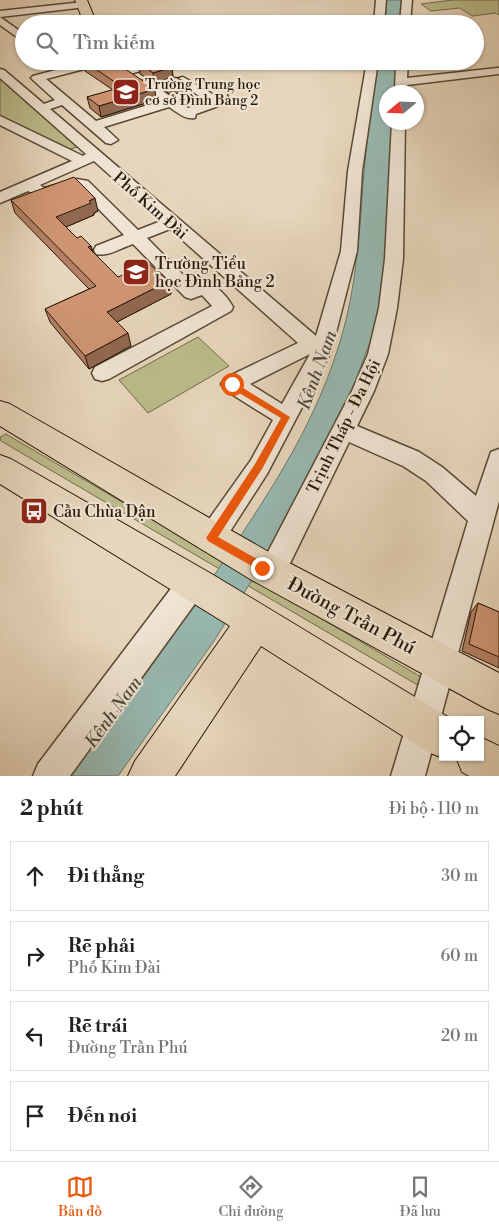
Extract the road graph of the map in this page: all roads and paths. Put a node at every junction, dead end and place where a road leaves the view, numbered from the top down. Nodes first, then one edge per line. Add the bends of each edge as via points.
1 (381, 0) edge
2 (407, 0) edge
3 (82, 3) edge
4 (46, 9) junction
5 (0, 14) edge
6 (49, 15) edge
7 (87, 15) edge
8 (380, 15) edge
9 (406, 15) edge
10 (0, 20) edge
11 (15, 32) edge
12 (0, 36) edge
13 (15, 36) edge
14 (68, 70) edge
15 (124, 70) edge
16 (172, 70) edge
17 (372, 70) edge
18 (402, 70) edge
19 (496, 71) dead end
20 (8, 72) edge
21 (183, 80) junction
22 (401, 85) edge
23 (418, 85) edge
24 (152, 89) junction
25 (64, 101) junction
26 (40, 108) junction
27 (182, 110) junction
28 (0, 120) edge
29 (94, 126) junction
30 (400, 130) edge
31 (111, 140) dead end
32 (88, 158) junction
33 (29, 185) junction
34 (1, 196) edge
35 (171, 223) junction
36 (136, 237) junction
37 (102, 250) dead end
38 (316, 348) junction
39 (102, 373) dead end
40 (0, 412) edge
41 (286, 417) junction
42 (344, 430) junction
43 (499, 459) edge
44 (0, 468) edge
45 (482, 518) junction
46 (216, 541) junction
47 (267, 570) junction
48 (194, 585) junction
49 (247, 617) junction
50 (440, 662) junction
51 (499, 694) edge
52 (433, 732) edge
53 (484, 761) edge
54 (499, 770) edge
55 (50, 776) edge
56 (150, 776) edge
57 (408, 776) edge

1 - 8 street
2 - 9 street
3 - 4 street
3 - 7 main road
4 - 5 street
4 - 6 street
10 - 11 street
12 - 13 street
14 - 25 street via 37,78
15 - 24 street
16 - 21 street
17 - 38 street via 355,171 349,251
18 - 22 street
19 - 23 street
20 - 26 street, Phố Kim Đài
21 - 24 street
21 - 27 street via 217,102
24 - 27 street
25 - 26 street
25 - 29 street
26 - 32 street, Phố Kim Đài
27 - 29 street via 119,127
28 - 32 street
29 - 31 street
30 - 42 street, Trịnh Tháp - Đa Hội via 394,259 388,308 378,354
32 - 33 street
32 - 35 street, Phố Kim Đài
33 - 34 street
33 - 36 street via 44,193 83,184
35 - 36 street
35 - 38 street, Phố Kim Đài
36 - 37 street
36 - 39 street via 191,293 204,287 224,307
38 - 41 street
38 - 41 street via 232,384
40 - 46 main road, Đường Trần Phú
41 - 46 street
42 - 45 street via 419,464
42 - 47 street, Trịnh Tháp - Đa Hội
43 - 45 street
44 - 48 main road
45 - 50 street
46 - 47 main road, Đường Trần Phú
47 - 50 main road, Đường Trần Phú
48 - 49 main road
48 - 55 street
49 - 52 main road
49 - 56 main road
50 - 51 main road, Đường Trần Phú
50 - 52 street
52 - 57 street
53 - 54 main road

